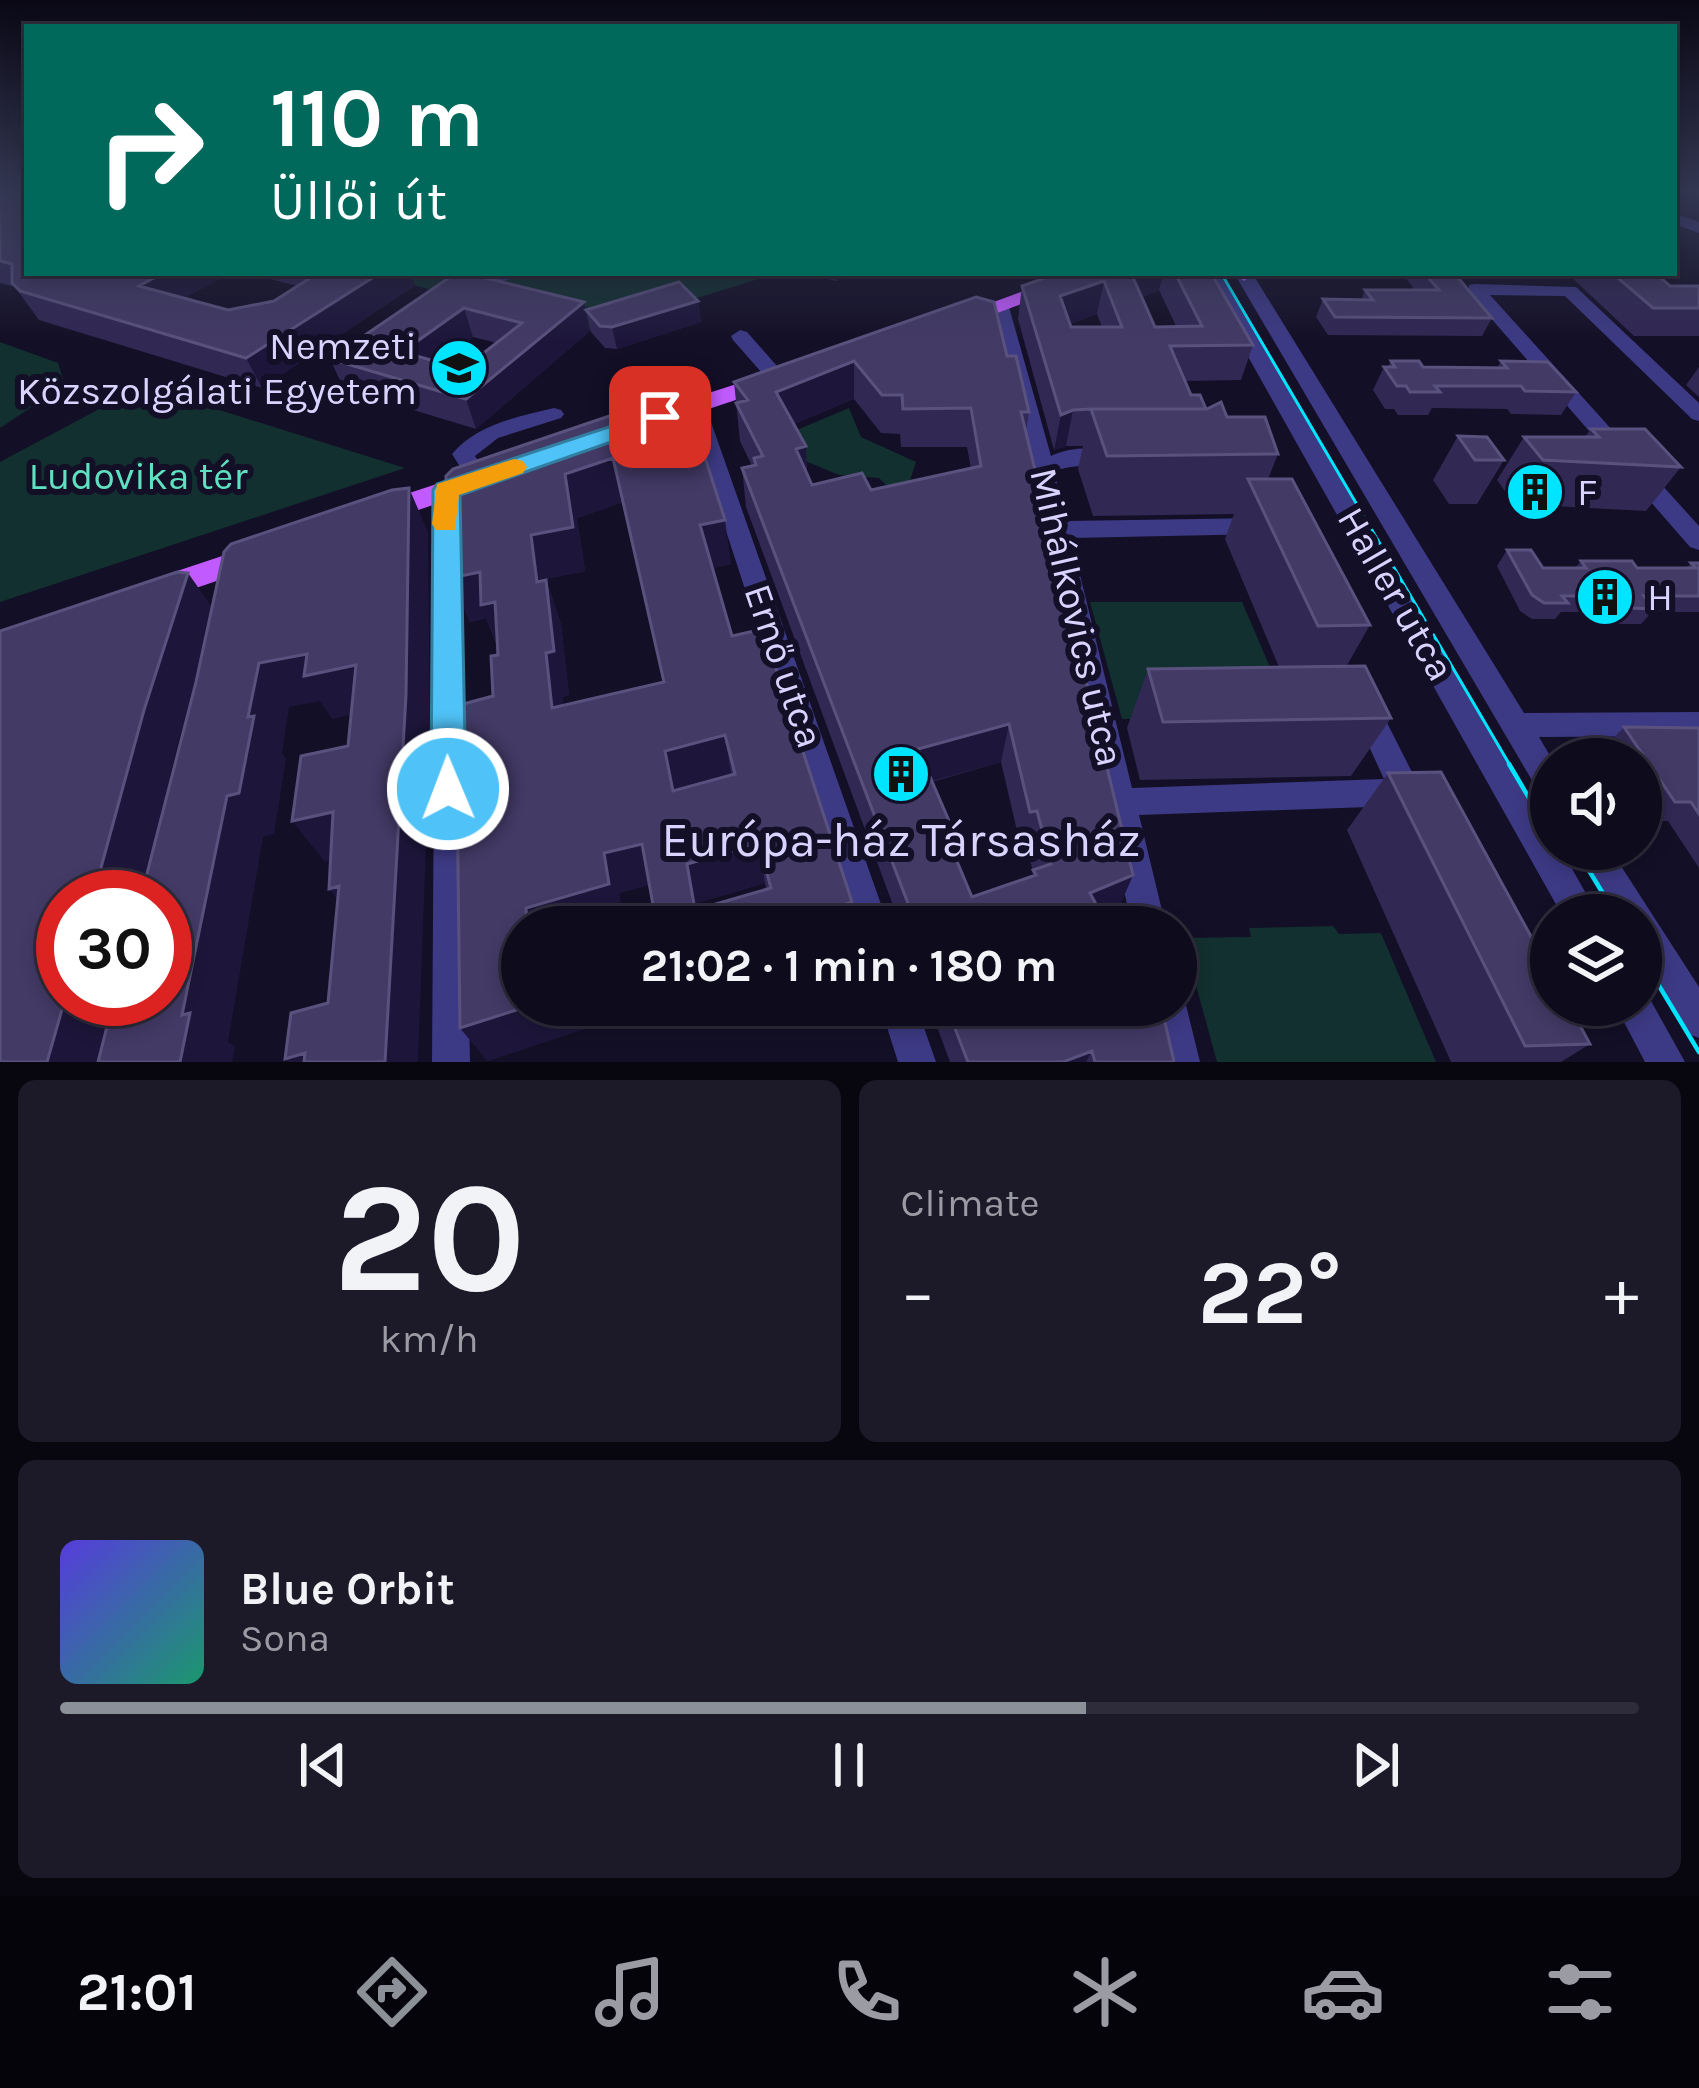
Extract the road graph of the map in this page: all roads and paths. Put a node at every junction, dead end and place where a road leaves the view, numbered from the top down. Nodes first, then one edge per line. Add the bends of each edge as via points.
1 (447, 276) edge
2 (510, 276) edge
3 (1028, 276) edge
4 (1085, 276) edge
5 (1209, 276) edge
6 (1245, 276) edge
7 (1000, 308) junction
8 (746, 342) dead end
9 (788, 374) joint
10 (695, 406) junction
11 (554, 414) dead end
12 (1699, 416) edge
13 (632, 427) edge
14 (1127, 457) edge
15 (509, 469) edge
16 (1042, 469) junction
17 (479, 479) junction
18 (1258, 487) edge
19 (446, 490) junction
20 (356, 521) edge
21 (1056, 530) junction
22 (1699, 542) edge
23 (289, 544) edge
24 (118, 603) edge
25 (1347, 670) edge
26 (1699, 724) edge
27 (1515, 725) junction
28 (1530, 750) edge
29 (1406, 792) junction
30 (1120, 802) junction
31 (1426, 834) edge
32 (1569, 894) edge
33 (865, 906) edge
34 (1145, 906) edge
35 (1662, 961) edge
36 (1699, 1020) edge
37 (905, 1026) edge
38 (1173, 1026) edge
39 (1646, 1026) edge
40 (451, 1062) edge
41 (917, 1062) edge
42 (1181, 1062) edge
43 (1666, 1062) edge

1 - 2 street via 478,283
3 - 7 main road via 938,321
4 - 7 main road
5 - 32 street, Haller utca
6 - 27 street, Haller utca
7 - 16 street, Mihálkovics utca
8 - 9 street
9 - 10 main road
10 - 13 main road
10 - 33 street, Ernő utca
11 - 17 street via 490,434 463,454
12 - 22 street via 1570,291 1475,289
14 - 16 street via 1066,457
15 - 17 main road
16 - 21 street, Mihálkovics utca
17 - 19 main road
18 - 21 street via 1283,537
19 - 20 main road
19 - 40 street
21 - 30 street, Mihálkovics utca
23 - 24 main road via 241,574
25 - 29 street
26 - 27 street
27 - 28 street, Haller utca
29 - 30 street
29 - 31 street
30 - 34 street, Mihálkovics utca
35 - 36 street
37 - 41 street
38 - 42 street
39 - 43 street

